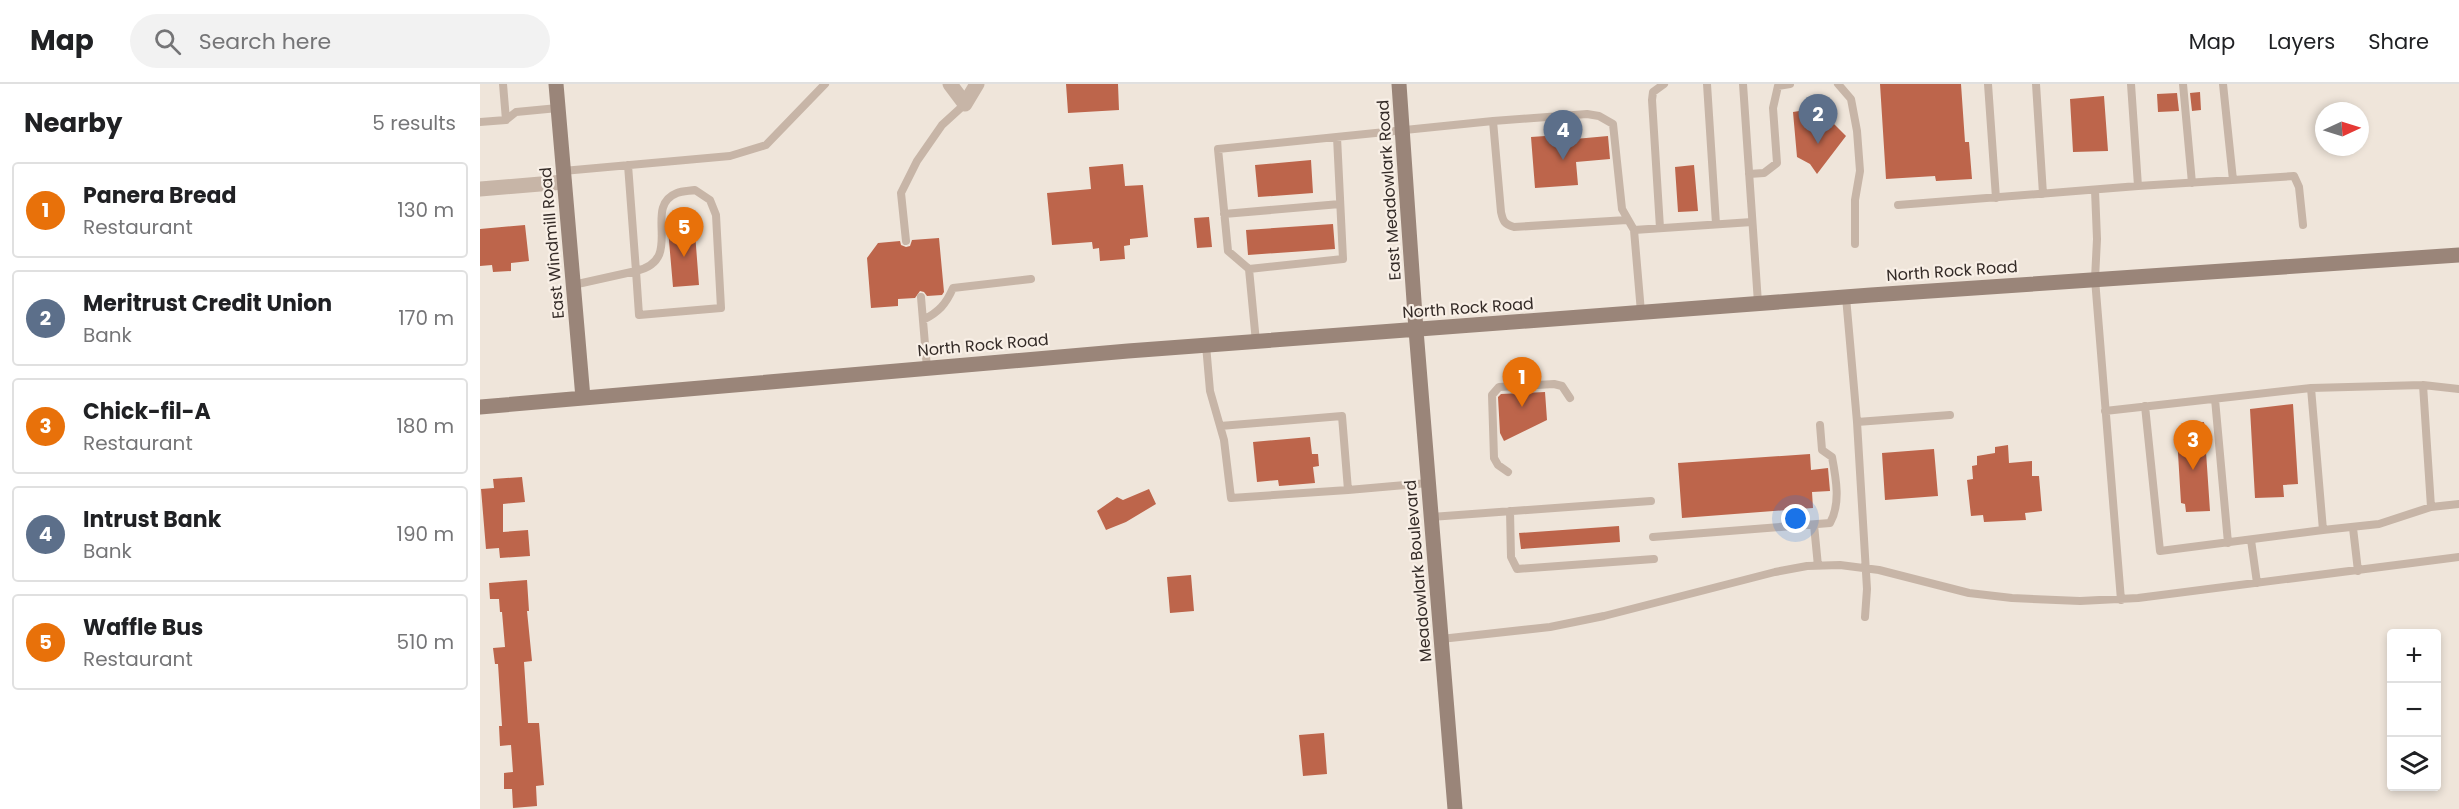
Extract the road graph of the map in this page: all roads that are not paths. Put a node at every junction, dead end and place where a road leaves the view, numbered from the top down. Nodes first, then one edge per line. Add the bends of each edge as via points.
1 (503, 84) edge
2 (556, 84) edge
3 (825, 84) edge
4 (950, 84) edge
5 (977, 84) edge
6 (1399, 84) edge
7 (1664, 84) edge
8 (1707, 84) edge
9 (1743, 84) edge
10 (1790, 84) edge
11 (1838, 84) edge
12 (1988, 84) edge
13 (2036, 84) edge
14 (2131, 84) edge
15 (2183, 84) edge
16 (2223, 84) edge
17 (1777, 85) edge
18 (965, 104) junction
19 (558, 108) junction
20 (506, 120) junction
21 (1493, 121) junction
22 (480, 122) edge
23 (1402, 130) junction
24 (1337, 137) junction
25 (628, 165) junction
26 (1749, 174) junction
27 (564, 176) junction
28 (2233, 180) junction
29 (2192, 183) junction
30 (2138, 186) junction
31 (480, 189) edge
32 (2095, 190) junction
33 (2043, 194) junction
34 (1996, 198) junction
35 (1340, 204) junction
36 (1898, 205) dead end
37 (1224, 214) junction
38 (1627, 220) junction
39 (1752, 222) junction
40 (1716, 224) junction
41 (2303, 225) dead end
42 (1660, 228) junction
43 (1634, 230) junction
44 (906, 241) dead end
45 (1855, 244) dead end
46 (2459, 255) edge
47 (1249, 269) junction
48 (636, 271) junction
49 (1031, 279) dead end
50 (2095, 279) junction
51 (573, 285) junction
52 (921, 297) dead end
53 (1846, 297) junction
54 (1758, 303) junction
55 (1641, 312) junction
56 (923, 320) junction
57 (1416, 330) junction
58 (1256, 342) junction
59 (1206, 345) junction
60 (927, 368) junction
61 (2423, 385) junction
62 (2311, 388) junction
63 (2459, 389) edge
64 (583, 398) junction
65 (1570, 398) dead end
66 (2216, 399) junction
67 (2145, 406) junction
68 (480, 407) edge
69 (2105, 411) junction
70 (1950, 415) dead end
71 (1857, 422) junction
72 (1820, 425) dead end
73 (1220, 426) junction
74 (1508, 472) dead end
75 (1428, 483) junction
76 (1348, 490) junction
77 (1651, 501) dead end
78 (2459, 504) edge
79 (2431, 507) junction
80 (1510, 512) junction
81 (1431, 517) junction
82 (1814, 525) junction
83 (2353, 528) junction
84 (2324, 531) junction
85 (1653, 537) dead end
86 (2251, 540) junction
87 (2229, 543) junction
88 (2459, 557) edge
89 (1654, 559) dead end
90 (1818, 566) junction
91 (1864, 568) junction
92 (2358, 571) junction
93 (2257, 583) junction
94 (2121, 600) junction
95 (1865, 617) dead end
96 (1441, 639) junction
97 (1455, 809) edge

1 - 20 lane
2 - 19 main road, East Windmill Road
3 - 25 lane via 766,145 730,156
4 - 18 street
5 - 18 street
6 - 23 main road, East Meadowlark Road
7 - 42 lane via 1653,93 1652,100
8 - 40 lane
9 - 26 lane
10 - 17 lane
11 - 45 lane via 1851,99 1857,131 1860,171 1855,200
12 - 34 lane
13 - 33 lane
14 - 30 lane
15 - 29 lane
16 - 28 lane
17 - 26 lane via 1773,108 1777,163 1764,173
18 - 44 lane via 942,125 901,193
19 - 20 lane via 516,112
19 - 27 main road, East Windmill Road
20 - 22 lane
21 - 23 lane
21 - 38 lane via 1575,114 1607,119 1615,131 1619,195
21 - 38 lane via 1503,221 1507,225
23 - 24 lane
23 - 57 main road, East Meadowlark Road
24 - 35 lane
24 - 37 lane via 1218,149
25 - 27 lane
25 - 48 lane
26 - 39 lane
27 - 31 street
27 - 51 main road, East Windmill Road
28 - 29 lane
28 - 41 lane via 2294,176
29 - 30 lane
30 - 32 lane
32 - 33 lane
32 - 50 lane
33 - 34 lane
34 - 36 lane
35 - 37 lane
35 - 47 lane via 1343,259
37 - 47 lane via 1228,252
38 - 43 lane
39 - 40 lane
39 - 54 lane
40 - 42 lane
42 - 43 lane
43 - 55 lane
46 - 50 main road, North Rock Road
47 - 58 lane
48 - 48 lane via 639,315 721,308 716,215 710,200 695,190 677,193 665,201 660,214 661,249 656,261
48 - 51 lane
49 - 56 lane via 953,288 947,303
50 - 53 main road, North Rock Road
50 - 69 lane
51 - 64 main road, East Windmill Road
52 - 56 lane
53 - 54 main road, North Rock Road
53 - 71 lane
54 - 55 main road, North Rock Road
55 - 57 main road, North Rock Road
56 - 60 lane
57 - 58 main road, North Rock Road
57 - 75 main road, Meadowlark Boulevard
58 - 59 main road, North Rock Road
59 - 60 main road, North Rock Road
59 - 73 lane via 1210,392
60 - 64 main road, North Rock Road
61 - 62 lane
61 - 63 lane
61 - 79 lane
62 - 66 lane
62 - 84 lane
64 - 68 main road, North Rock Road
65 - 74 lane via 1562,386 1554,384 1499,387 1492,395 1494,458
66 - 67 lane
66 - 87 lane
67 - 69 lane
67 - 87 lane via 2160,551
69 - 94 lane
70 - 71 lane
71 - 91 lane
72 - 82 lane via 1822,450 1832,457 1836,502 1830,523
73 - 76 lane via 1231,498
73 - 76 lane via 1342,416
75 - 76 lane
75 - 81 main road, Meadowlark Boulevard
77 - 80 lane
78 - 79 lane
79 - 83 lane
80 - 81 lane
80 - 89 lane via 1511,557 1517,569
81 - 96 main road, Meadowlark Boulevard
82 - 85 lane
82 - 90 lane
83 - 84 lane
83 - 92 lane
84 - 86 lane
86 - 87 lane
86 - 93 lane
88 - 92 lane
90 - 91 lane
90 - 96 lane via 1775,572 1550,627
91 - 94 lane via 1969,593 2012,598
91 - 95 lane
92 - 93 lane
93 - 94 lane
96 - 97 main road, Meadowlark Boulevard

